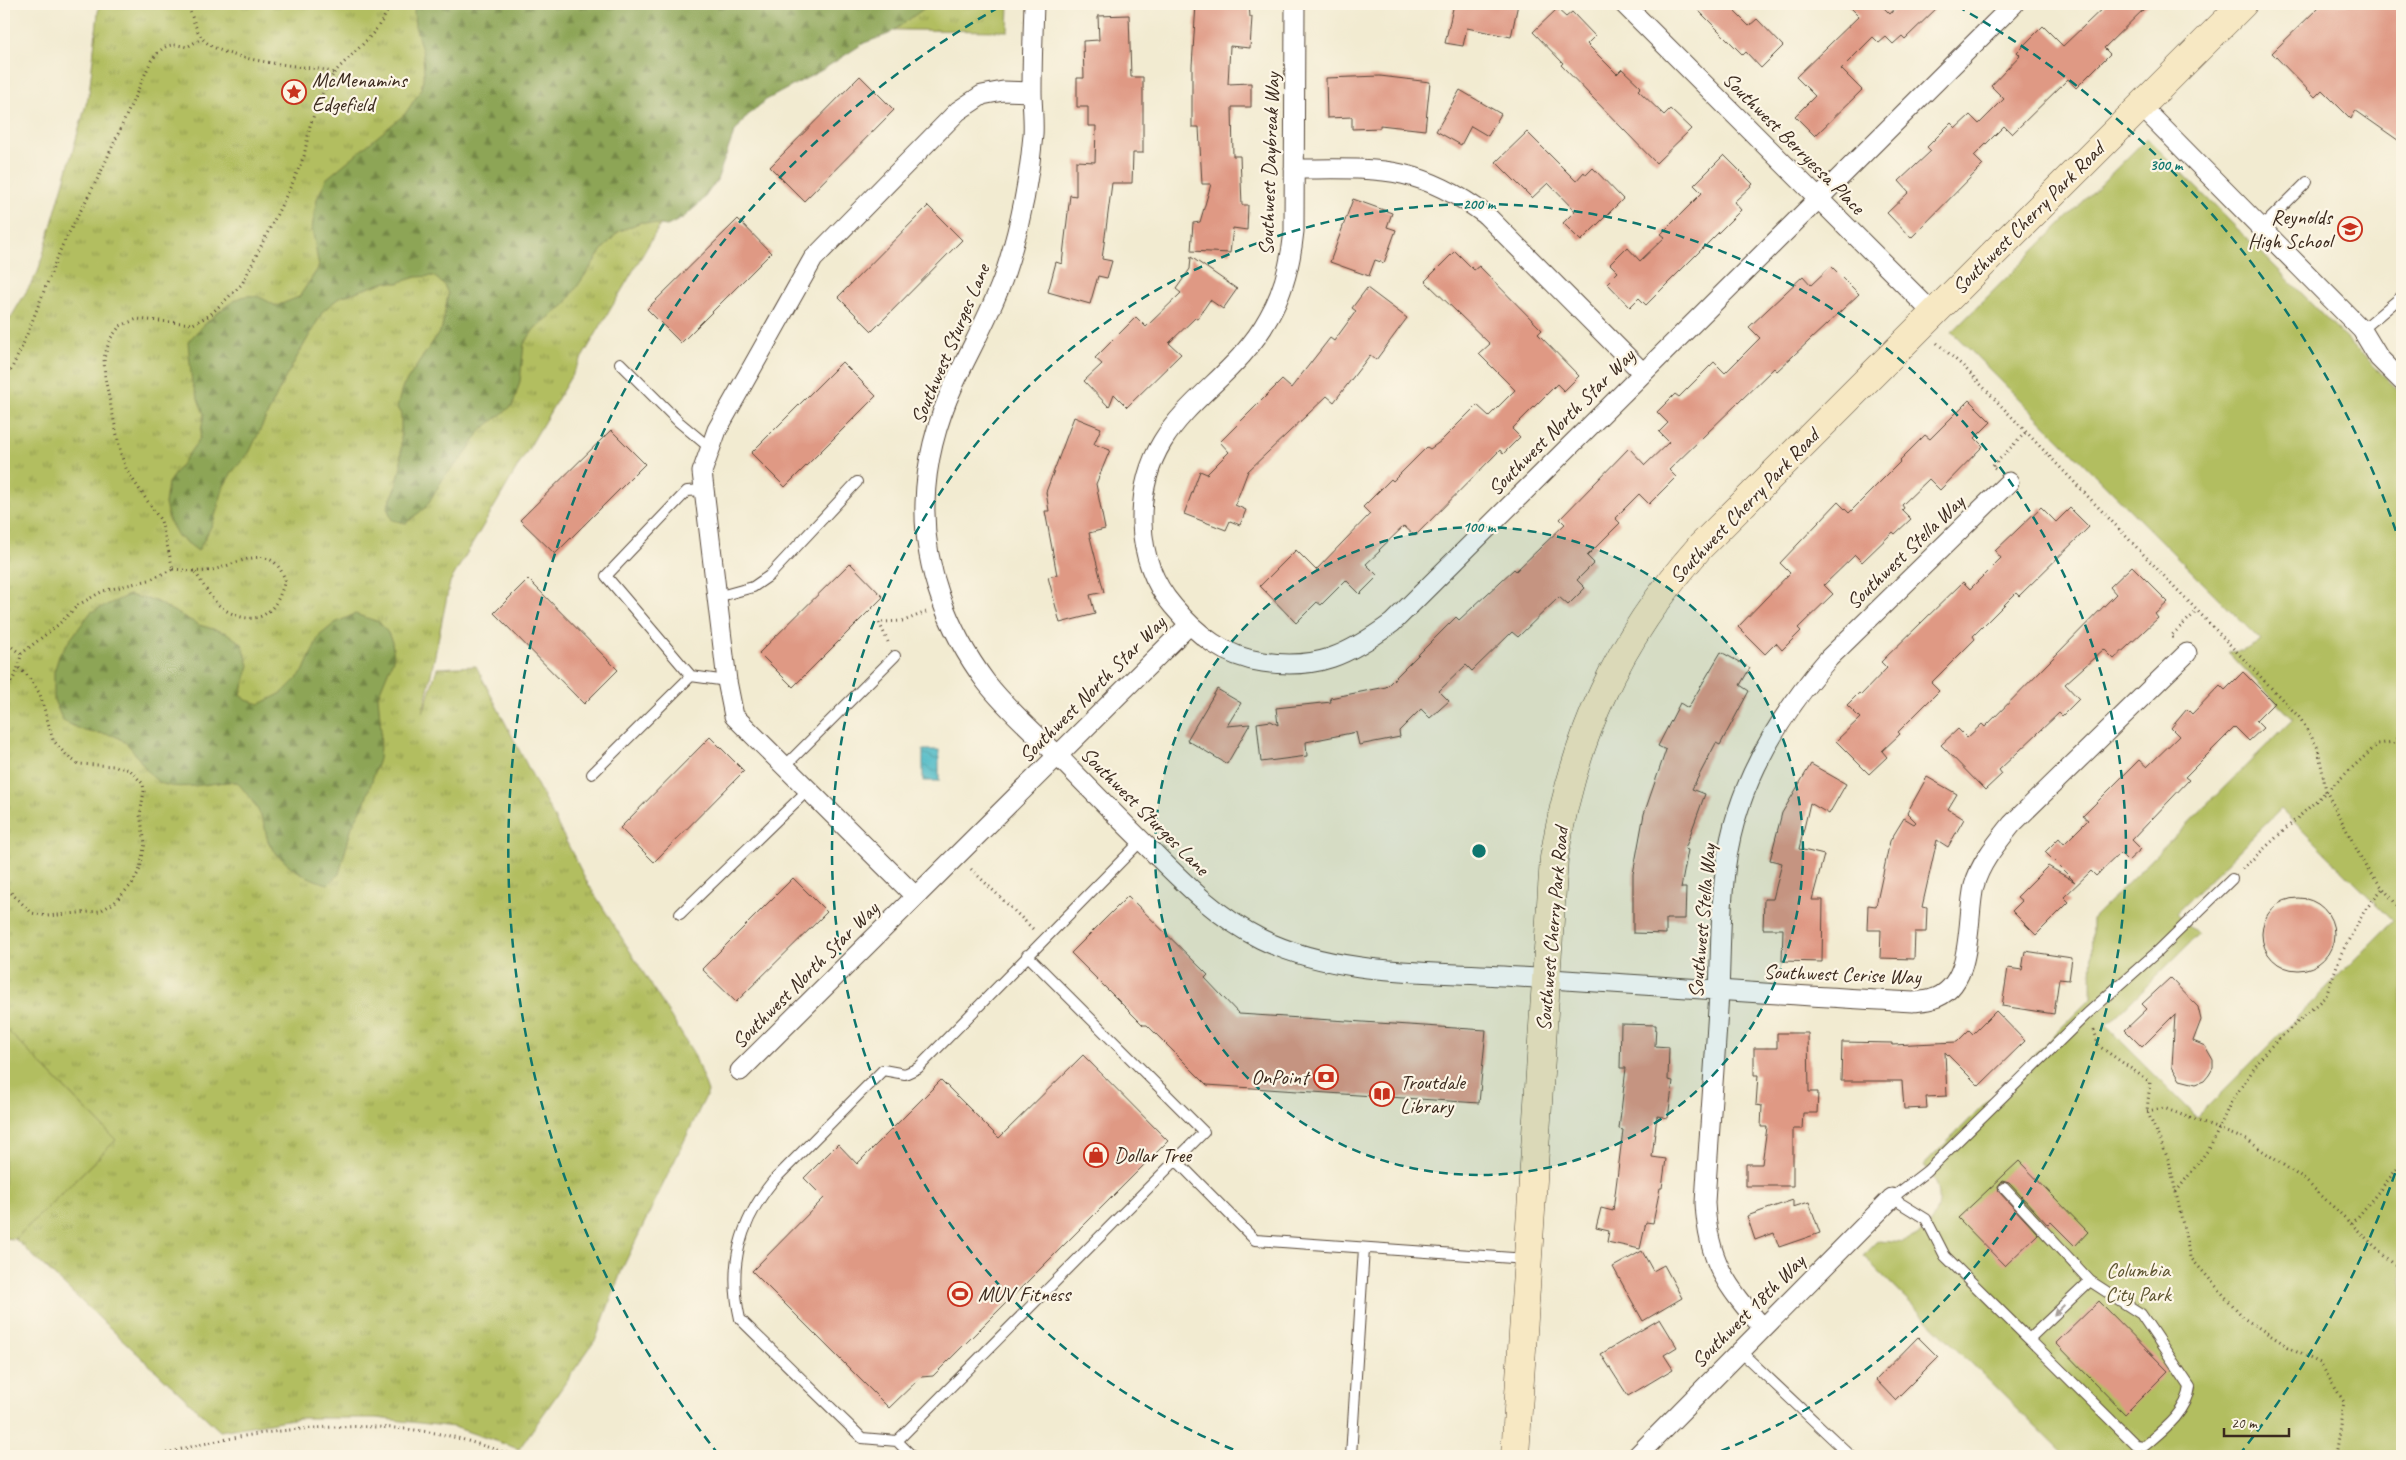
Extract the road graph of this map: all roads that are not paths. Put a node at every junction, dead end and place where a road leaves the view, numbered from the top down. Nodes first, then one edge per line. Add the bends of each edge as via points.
1 (1034, 4) edge
2 (1295, 4) edge
3 (1624, 4) edge
4 (2014, 4) edge
5 (2243, 4) edge
6 (1032, 92) junction
7 (2141, 106) junction
8 (1294, 169) junction
9 (2306, 182) dead end
10 (1818, 199) junction
11 (2261, 228) junction
12 (2402, 296) edge
13 (1927, 320) junction
14 (2362, 330) junction
15 (620, 363) dead end
16 (1642, 372) junction
17 (2402, 381) edge
18 (710, 448) junction
19 (857, 482) dead end
20 (2009, 482) road end
21 (704, 490) junction
22 (717, 597) junction
23 (1189, 625) junction
24 (2187, 653) dead end
25 (895, 656) road end
26 (691, 676) junction
27 (726, 681) junction
28 (1058, 756) junction
29 (785, 766) junction
30 (592, 774) dead end
31 (808, 790) junction
32 (1142, 841) junction
33 (2232, 879) road end
34 (915, 896) junction
35 (680, 914) dead end
36 (1027, 955) junction
37 (1546, 979) junction
38 (1719, 991) junction
39 (740, 1071) dead end
40 (1176, 1160) junction
41 (2004, 1188) dead end
42 (1892, 1198) junction
43 (1364, 1248) junction
44 (1528, 1260) junction
45 (2090, 1281) junction
46 (1764, 1328) junction
47 (2029, 1339) junction
48 (1741, 1352) junction
49 (897, 1441) junction
50 (912, 1456) edge
51 (1351, 1456) edge
52 (1515, 1456) edge
53 (1637, 1456) edge
54 (1852, 1456) edge

1 - 6 street, Southwest Sturges Lane
2 - 8 street, Southwest Daybreak Way
3 - 10 street, Southwest Berryessa Place
4 - 10 street, Southwest North Star Way
5 - 7 main road, Southwest Cherry Park Road
6 - 18 street via 1003,91 982,95 958,111 813,259
6 - 28 street, Southwest Sturges Lane via 1033,131 1016,239 987,319 954,385 932,446 925,502 927,540 942,606 989,686
7 - 11 street
7 - 13 main road, Southwest Cherry Park Road
8 - 16 street via 1375,169 1410,175 1460,196 1486,215
8 - 23 street, Southwest Daybreak Way via 1291,257 1269,318 1236,360 1171,427 1148,473 1142,507 1146,555 1167,599
9 - 11 lane
10 - 13 street, Southwest Berryessa Place
10 - 16 street, Southwest North Star Way
11 - 14 street
12 - 14 lane
13 - 37 main road, Southwest Cherry Park Road via 1700,548 1675,576 1633,636 1604,689 1568,787 1554,858
14 - 17 street via 2379,358
15 - 18 lane
16 - 23 street, Southwest North Star Way via 1392,623 1368,641 1342,655 1308,664 1280,664 1251,660 1232,653 1210,642
18 - 21 street via 702,472
19 - 22 lane via 769,576 753,587
20 - 38 street, Southwest Stella Way via 1829,658 1792,703 1768,743 1748,786 1733,829 1726,863
21 - 22 street
21 - 26 lane via 687,491 606,576
22 - 27 street
23 - 28 street, Southwest North Star Way
24 - 38 street, Southwest Cerise Way via 2012,824 1987,857 1975,884 1961,973 1949,989 1934,999 1913,1002
25 - 29 lane
26 - 27 lane
26 - 30 lane
27 - 29 street via 734,716
28 - 32 street, Southwest Sturges Lane
28 - 34 street, Southwest North Star Way
29 - 31 street
31 - 34 street
31 - 35 lane
32 - 36 lane
32 - 37 street, Southwest Sturges Lane via 1225,919 1299,955 1334,963 1409,971
33 - 42 lane via 1927,1170
34 - 39 street, Southwest North Star Way
36 - 40 lane via 1204,1132
36 - 49 lane via 918,1068 905,1074 883,1070 756,1201 738,1244 734,1293 740,1319 862,1438
37 - 38 street, Southwest Cerise Way
37 - 44 main road, Southwest Cherry Park Road
38 - 46 street, Southwest Stella Way via 1705,1203 1706,1232 1725,1279
40 - 43 lane via 1255,1240
40 - 49 lane
41 - 45 lane
42 - 46 street, Southwest 18th Way
42 - 47 lane via 1926,1219 1945,1256
43 - 44 lane
43 - 51 lane
44 - 52 main road, Southwest Cherry Park Road
45 -> 47 lane
45 - 47 lane via 2141,1314 2190,1387 2188,1400 2167,1426 2144,1446 2136,1445
46 - 48 street, Southwest 18th Way
48 - 53 street, Southwest 18th Way
48 - 54 lane
49 - 50 lane

